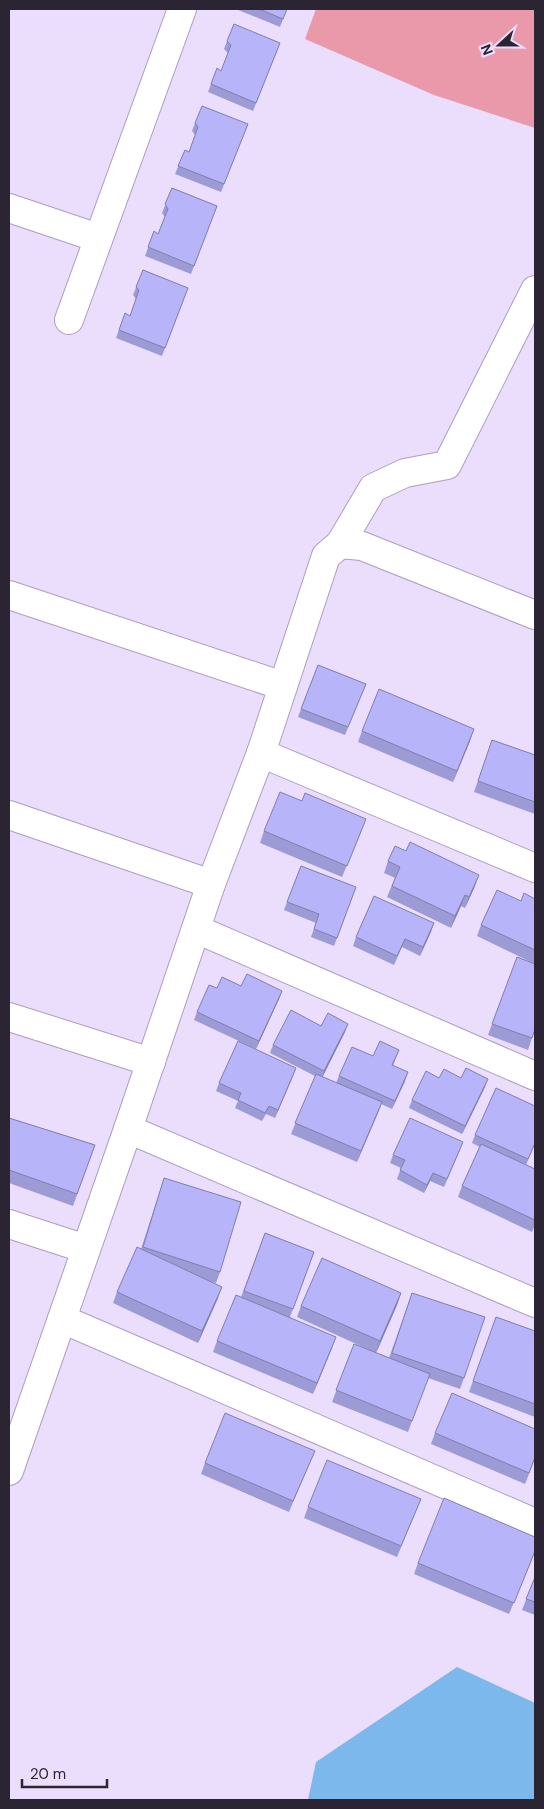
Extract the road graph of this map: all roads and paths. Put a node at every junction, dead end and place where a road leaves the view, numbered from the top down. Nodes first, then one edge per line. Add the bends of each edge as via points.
1 (182, 9) edge
2 (9, 208) edge
3 (98, 238) junction
4 (535, 290) edge
5 (69, 320) dead end
6 (340, 544) junction
7 (9, 595) edge
8 (535, 616) edge
9 (283, 686) junction
10 (261, 752) junction
11 (9, 815) edge
12 (535, 868) edge
13 (211, 884) junction
14 (196, 929) junction
15 (9, 1016) edge
16 (151, 1062) junction
17 (535, 1076) edge
18 (128, 1129) junction
19 (9, 1224) edge
20 (86, 1249) junction
21 (535, 1303) edge
22 (62, 1319) junction
23 (9, 1471) edge
24 (535, 1523) edge

1 - 3 street
2 - 3 street
3 - 5 street
4 - 6 street via 447,465 405,473 373,488
6 - 8 street via 362,546
6 - 9 street via 326,556
7 - 9 street
9 - 10 street
10 - 12 street
10 - 13 street
11 - 13 street
13 - 14 street
14 - 16 street
14 - 17 street
15 - 16 street
16 - 18 street
18 - 20 street
18 - 21 street
19 - 20 street
20 - 22 street
22 - 23 street
22 - 24 street

